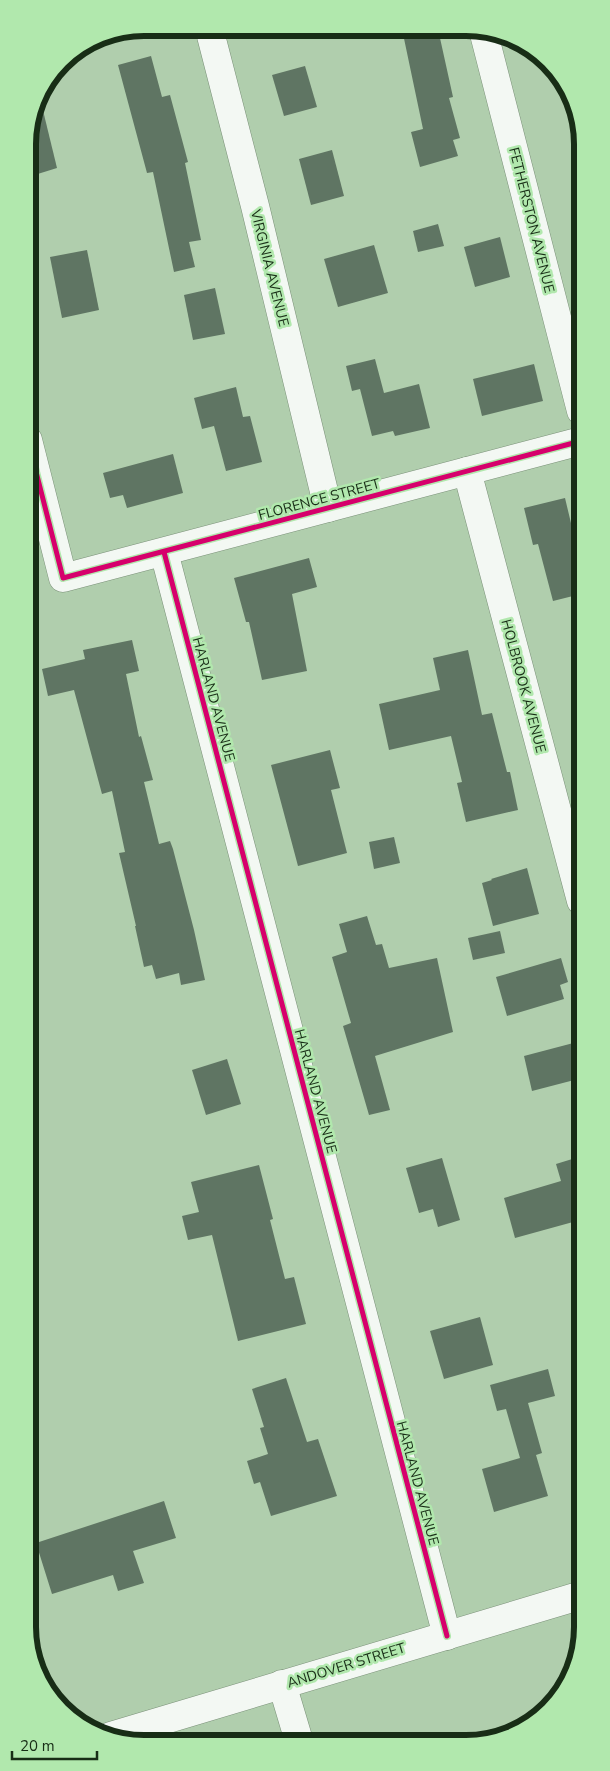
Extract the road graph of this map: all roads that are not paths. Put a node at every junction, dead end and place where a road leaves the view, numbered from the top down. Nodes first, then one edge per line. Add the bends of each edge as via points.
1 (210, 36) edge
2 (485, 38) edge
3 (574, 384) edge
4 (574, 443) edge
5 (467, 471) junction
6 (36, 472) edge
7 (328, 508) junction
8 (164, 552) junction
9 (574, 875) edge
10 (574, 1597) edge
11 (446, 1636) junction
12 (282, 1684) junction
13 (122, 1733) edge
14 (297, 1735) edge

1 - 7 street, VIRGINIA AVENUE
2 - 3 street, FETHERSTON AVENUE
4 - 5 street, FLORENCE STREET
5 - 7 street, FLORENCE STREET
5 - 9 street, HOLBROOK AVENUE
6 - 8 street, FLORENCE STREET via 63,578
7 - 8 street, FLORENCE STREET
8 - 11 street, HARLAND AVENUE
10 - 11 street, ANDOVER STREET
11 - 12 street, ANDOVER STREET
12 - 13 street, ANDOVER STREET
12 - 14 street

